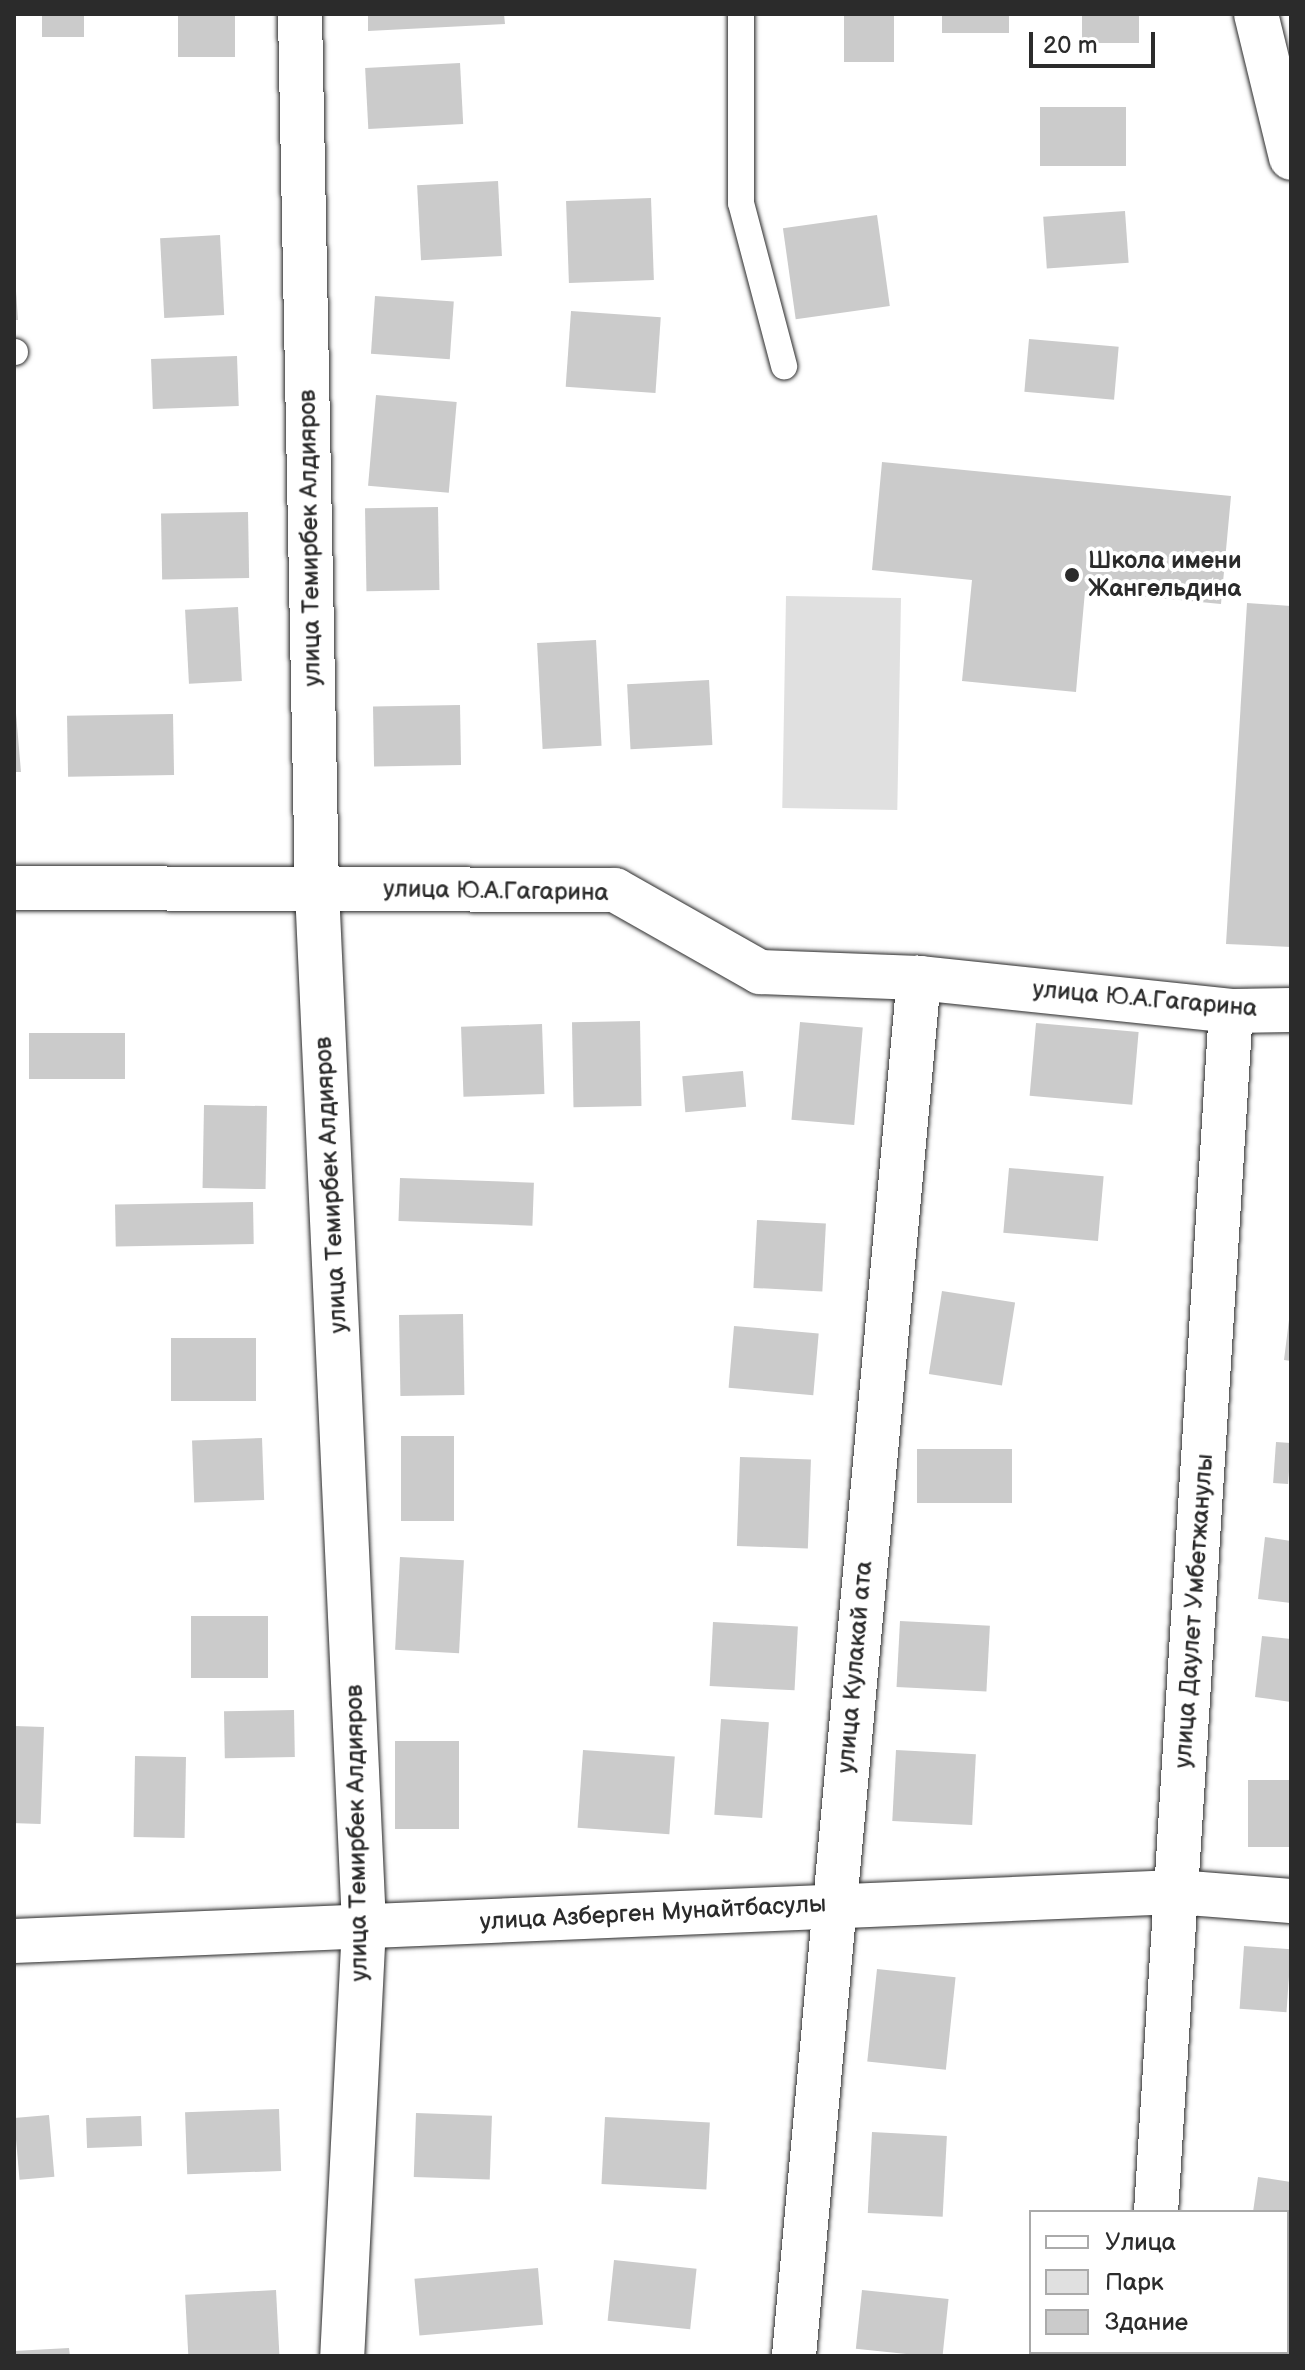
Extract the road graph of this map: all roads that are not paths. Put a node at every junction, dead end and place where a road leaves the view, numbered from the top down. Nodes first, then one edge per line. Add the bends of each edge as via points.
1 (300, 14) edge
2 (741, 14) edge
3 (1256, 14) edge
4 (1291, 158) edge
5 (784, 366) dead end
6 (14, 888) edge
7 (317, 890) junction
8 (919, 978) junction
9 (1291, 1010) edge
10 (1231, 1011) junction
11 (1176, 1892) junction
12 (1291, 1901) edge
13 (832, 1904) junction
14 (364, 1926) junction
15 (14, 1941) edge
16 (1156, 2210) edge
17 (342, 2356) edge
18 (794, 2356) edge

1 - 7 street, улица Темирбек Алдияров
2 - 5 lane via 741,203
3 - 4 street
6 - 7 street, улица Ю.А.Гагарина
7 - 8 street, улица Ю.А.Гагарина via 615,890 760,972
7 - 14 street, улица Темирбек Алдияров
8 - 10 street, улица Ю.А.Гагарина
8 - 13 street, улица Кулакай ата
9 - 10 street, улица Ю.А.Гагарина
10 - 11 street, улица Даулет Умбетжанулы
11 - 12 street, улица Азберген Мунайтбасулы
11 - 13 street, улица Азберген Мунайтбасулы
11 - 16 street, улица Даулет Умбетжанулы
13 - 14 street, улица Азберген Мунайтбасулы
13 - 18 street, улица Кулакай ата
14 - 15 street, улица Азберген Мунайтбасулы
14 - 17 street, улица Темирбек Алдияров

